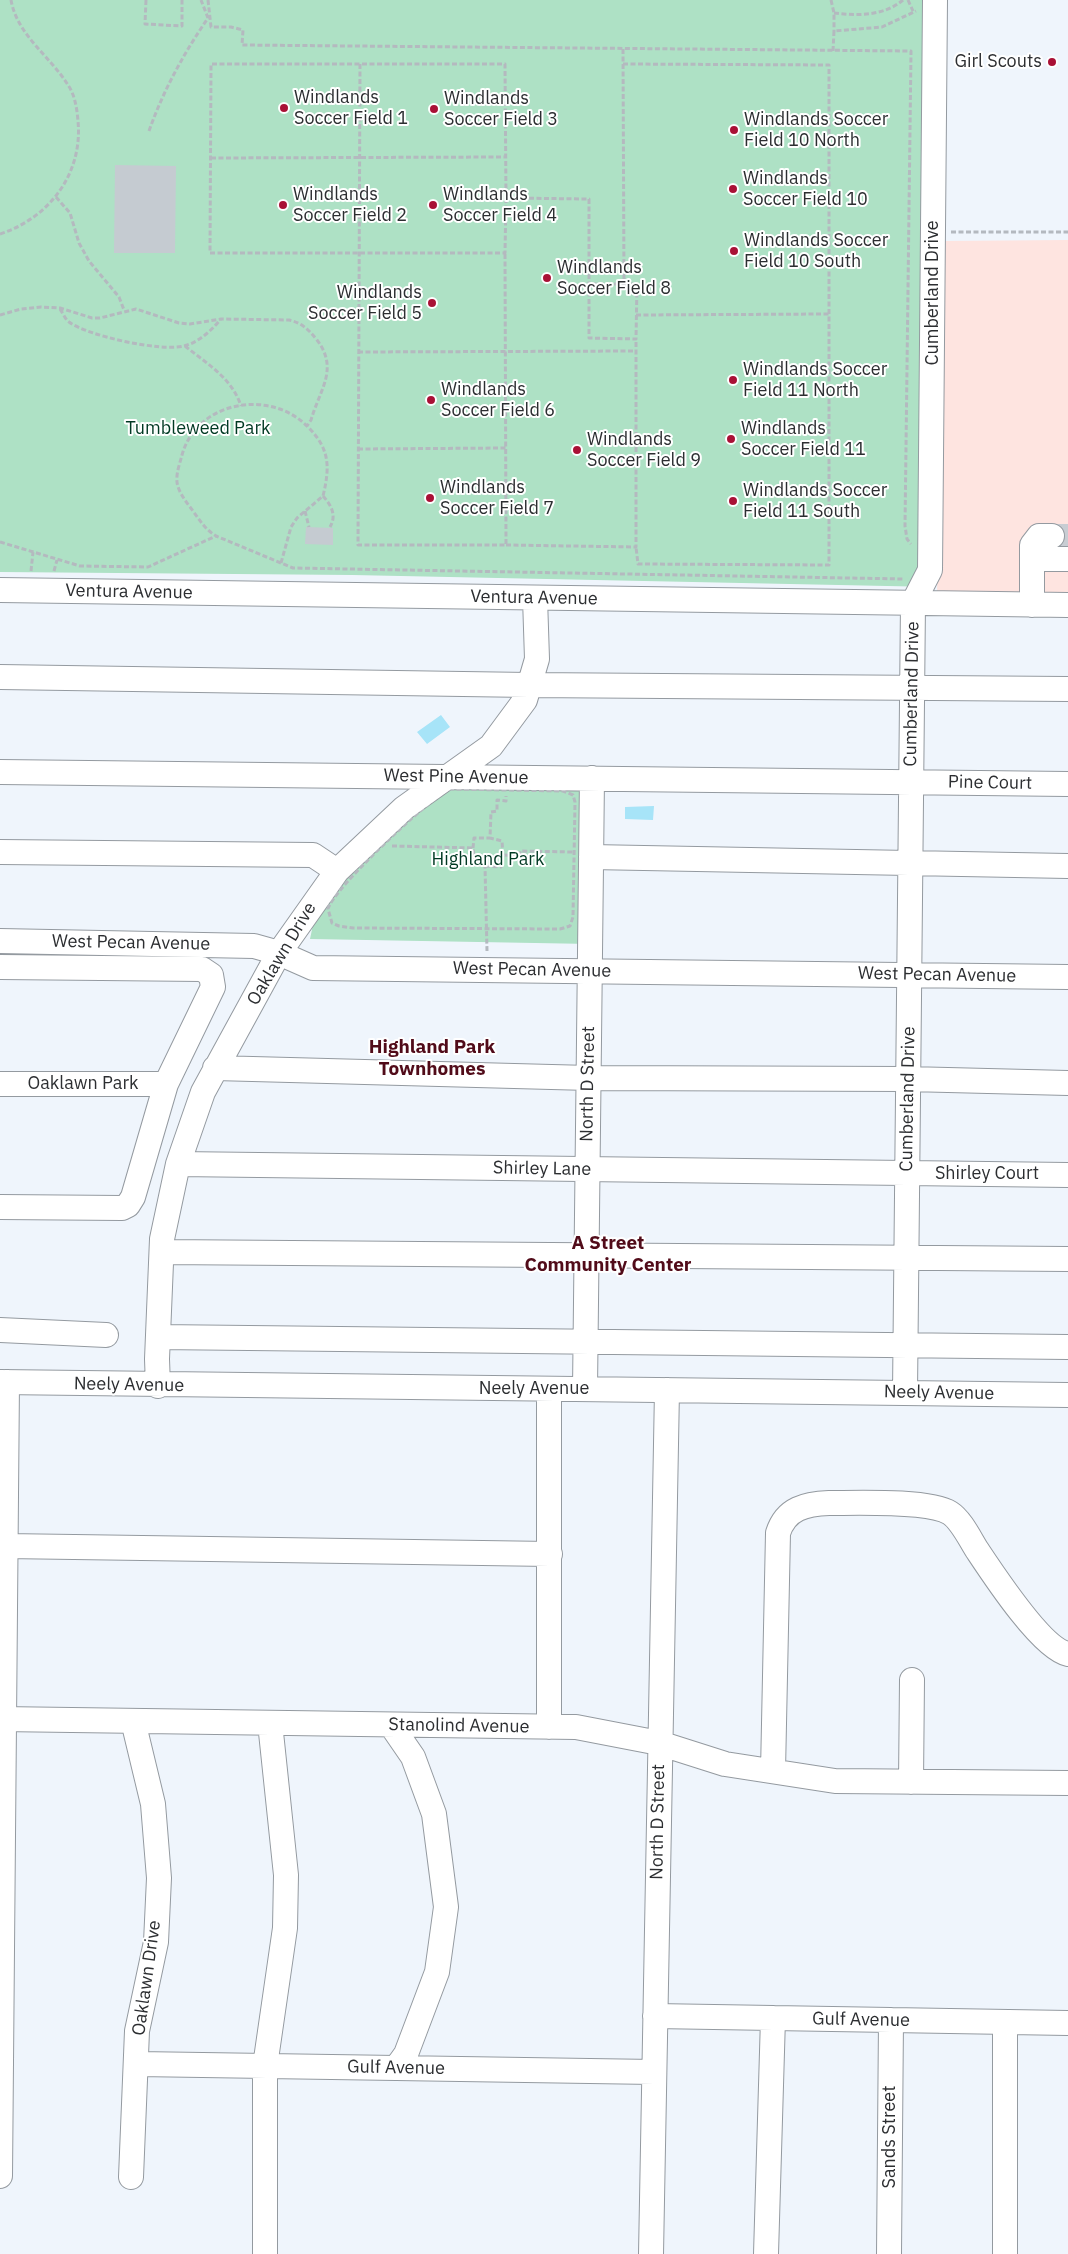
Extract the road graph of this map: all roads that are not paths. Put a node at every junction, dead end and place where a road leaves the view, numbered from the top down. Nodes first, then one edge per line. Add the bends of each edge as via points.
1 (928, 6) edge
2 (1052, 536) tunnel mouth
3 (1032, 559) junction
4 (1068, 559) edge
5 (0, 590) edge
6 (918, 593) junction
7 (535, 598) junction
8 (1032, 605) junction
9 (1068, 605) edge
10 (0, 677) edge
11 (529, 685) junction
12 (912, 688) junction
13 (1068, 689) edge
14 (0, 772) edge
15 (449, 777) junction
16 (592, 778) junction
17 (912, 782) junction
18 (1068, 784) edge
19 (0, 852) edge
20 (586, 854) junction
21 (911, 864) junction
22 (1068, 866) edge
23 (337, 871) junction
24 (0, 940) edge
25 (279, 953) junction
26 (0, 966) edge
27 (590, 971) junction
28 (910, 975) junction
29 (1068, 977) edge
30 (215, 1068) junction
31 (588, 1078) junction
32 (908, 1080) junction
33 (1068, 1083) edge
34 (0, 1084) edge
35 (166, 1084) junction
36 (178, 1164) junction
37 (587, 1169) junction
38 (906, 1173) junction
39 (1068, 1175) edge
40 (0, 1207) edge
41 (162, 1252) junction
42 (586, 1254) junction
43 (906, 1256) junction
44 (1068, 1259) edge
45 (0, 1330) edge
46 (106, 1335) dead end
47 (158, 1337) junction
48 (586, 1341) junction
49 (905, 1345) junction
50 (1068, 1346) edge
51 (3, 1382) edge
52 (158, 1386) junction
53 (549, 1389) junction
54 (585, 1389) junction
55 (667, 1390) junction
56 (905, 1392) junction
57 (1068, 1395) edge
58 (6, 1546) junction
59 (550, 1554) junction
60 (1068, 1654) edge
61 (912, 1680) dead end
62 (3, 1719) edge
63 (133, 1721) junction
64 (270, 1723) junction
65 (391, 1725) junction
66 (549, 1727) junction
67 (659, 1744) junction
68 (773, 1772) junction
69 (911, 1782) junction
70 (1068, 1783) edge
71 (655, 2016) junction
72 (774, 2018) junction
73 (890, 2020) junction
74 (1005, 2022) junction
75 (1068, 2023) edge
76 (138, 2064) junction
77 (265, 2066) junction
78 (396, 2068) junction
79 (654, 2072) junction
80 (0, 2176) edge
81 (131, 2177) dead end
82 (265, 2254) edge
83 (651, 2254) edge
84 (766, 2254) edge
85 (889, 2254) edge
86 (1005, 2254) edge

1 - 6 street, Cumberland Drive via 933,230 930,570
2 - 3 street via 1036,538 1032,545
3 - 4 street
3 - 8 street
5 - 7 street, Ventura Avenue
6 - 7 street, Ventura Avenue
6 - 8 street, Ventura Avenue
6 - 12 street, Cumberland Drive
7 - 11 street, Oaklawn Drive via 537,659
8 - 9 street, Ventura Avenue
10 - 11 street
11 - 12 street
11 - 15 street, Oaklawn Drive via 525,700 491,746
12 - 13 street
12 - 17 street, Cumberland Drive
14 - 15 street, West Pine Avenue
15 - 16 street, West Pine Avenue via 506,784
15 - 23 street, Oaklawn Drive via 404,808 377,842
16 - 17 street, West Pine Avenue
16 - 20 street, North D Street
17 - 18 street, Pine Court
17 - 21 street, Cumberland Drive
19 - 23 street via 313,855
20 - 21 street
20 - 27 street, North D Street
21 - 22 street
21 - 28 street, Cumberland Drive
23 - 25 street, Oaklawn Drive
24 - 25 street, West Pecan Avenue via 254,946
25 - 27 street, West Pecan Avenue via 313,968
25 - 30 street, Oaklawn Drive
26 - 35 street via 202,969 210,975 213,987
27 - 28 street, West Pecan Avenue
27 - 31 street, North D Street
28 - 29 street, West Pecan Avenue
28 - 32 street, Cumberland Drive
30 - 31 street
30 - 36 street, Oaklawn Drive via 203,1092
31 - 32 street
31 - 37 street, North D Street
32 - 33 street
32 - 38 street, Cumberland Drive
34 - 35 street, Oaklawn Park
35 - 40 street via 128,1205 122,1208
36 - 37 street, Shirley Lane
36 - 41 street, Oaklawn Drive
37 - 38 street, Shirley Lane
37 - 42 street, North D Street
38 - 39 street, Shirley Court
38 - 43 street, Cumberland Drive
41 - 42 street
41 - 47 street, Oaklawn Drive
42 - 43 street
42 - 48 street, North D Street
43 - 44 street
43 - 49 street, Cumberland Drive
45 - 46 street
47 - 48 street
47 - 52 street, Oaklawn Drive
48 - 49 street
48 - 54 street, North D Street
49 - 50 street
49 - 56 street, Cumberland Drive
51 - 52 street, Neely Avenue
51 - 58 street
52 - 53 street, Neely Avenue
53 - 54 street, Neely Avenue
53 - 59 street
54 - 55 street, Neely Avenue
55 - 56 street, Neely Avenue
55 - 67 street, North D Street
56 - 57 street, Neely Avenue
58 - 59 street
58 - 62 street
59 - 66 street
60 - 68 street via 1056,1650 1036,1629 995,1578 951,1514 925,1506 848,1503 803,1506 786,1516 778,1532
61 - 69 street
62 - 63 street, Stanolind Avenue
62 - 80 street
63 - 64 street, Stanolind Avenue
63 - 76 street, Oaklawn Drive via 153,1804 159,1878 156,1942 137,2031
64 - 65 street, Stanolind Avenue
64 - 77 street via 286,1875 285,1928
65 - 66 street, Stanolind Avenue
65 - 78 street via 412,1757 434,1814 446,1907 437,1972 406,2054
66 - 67 street, Stanolind Avenue via 576,1727
67 - 68 street, Stanolind Avenue via 726,1764
67 - 71 street, North D Street
68 - 69 street, Stanolind Avenue via 835,1781
69 - 70 street, Stanolind Avenue
71 - 72 street, Gulf Avenue
71 - 79 street, North D Street
72 - 73 street, Gulf Avenue
72 - 84 street
73 - 74 street, Gulf Avenue
73 - 85 street, Sands Street
74 - 75 street, Gulf Avenue
74 - 86 street
76 - 77 street, Gulf Avenue
76 - 81 street, Oaklawn Drive
77 - 78 street, Gulf Avenue
77 - 82 street
78 - 79 street, Gulf Avenue
79 - 83 street, North D Street

